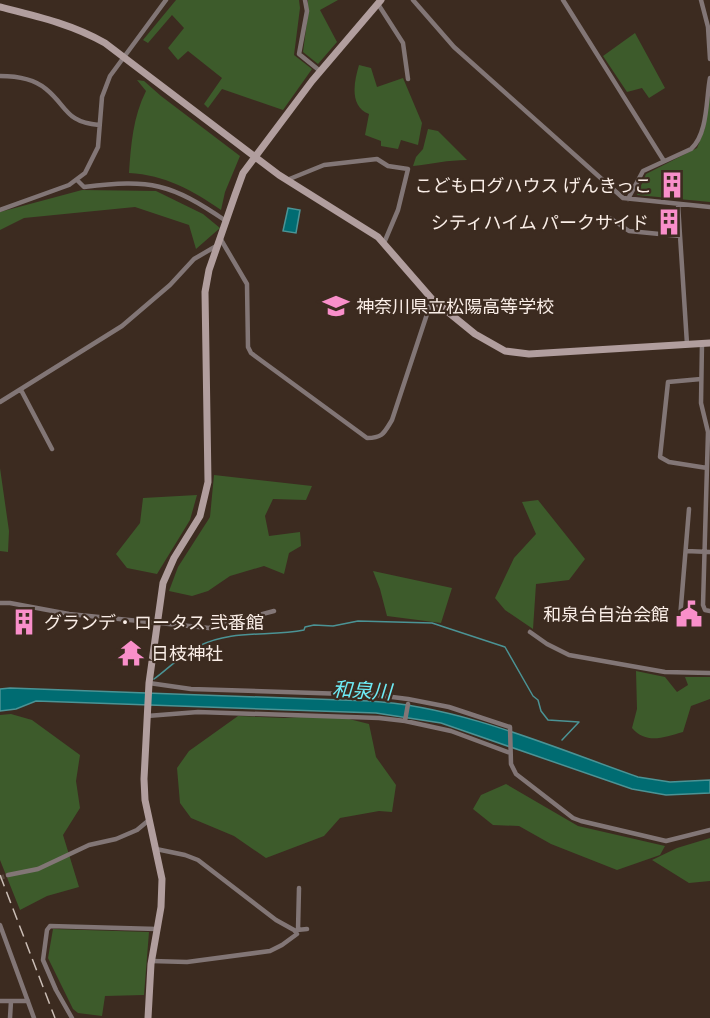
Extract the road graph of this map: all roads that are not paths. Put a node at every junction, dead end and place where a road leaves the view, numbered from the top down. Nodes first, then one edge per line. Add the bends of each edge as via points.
1 (166, 0) edge
2 (305, 0) edge
3 (413, 0) edge
4 (563, 0) edge
5 (701, 0) edge
6 (380, 2) edge
7 (0, 7) edge
8 (123, 57) junction
9 (710, 59) edge
10 (320, 72) junction
11 (0, 76) edge
12 (710, 78) edge
13 (408, 79) dead end
14 (99, 125) junction
15 (255, 158) junction
16 (664, 161) junction
17 (77, 180) junction
18 (287, 180) junction
19 (628, 199) junction
20 (678, 204) junction
21 (710, 207) edge
22 (0, 210) edge
23 (610, 218) dead end
24 (226, 221) junction
25 (680, 237) junction
26 (219, 241) junction
27 (384, 243) junction
28 (432, 299) junction
29 (706, 343) edge
30 (687, 344) junction
31 (701, 379) junction
32 (21, 390) junction
33 (0, 402) edge
34 (709, 432) edge
35 (52, 449) dead end
36 (707, 468) junction
37 (689, 508) dead end
38 (686, 551) junction
39 (707, 552) edge
40 (0, 603) edge
41 (710, 610) edge
42 (274, 611) dead end
43 (680, 618) dead end
44 (157, 624) junction
45 (530, 632) dead end
46 (710, 673) edge
47 (149, 683) junction
48 (408, 704) dead end
49 (147, 716) junction
50 (406, 719) junction
51 (510, 748) junction
52 (149, 820) junction
53 (710, 830) edge
54 (156, 849) junction
55 (8, 875) tunnel mouth
56 (299, 888) dead end
57 (0, 925) edge
58 (307, 928) dead end
59 (157, 930) junction
60 (296, 930) junction
61 (0, 944) edge
62 (7, 944) junction
63 (151, 961) junction
64 (0, 1001) edge
65 (11, 1001) junction
66 (28, 1001) junction
67 (10, 1018) edge
68 (34, 1018) edge
69 (72, 1018) edge
70 (148, 1018) edge

1 - 8 street
2 - 10 street via 307,11 298,54
3 - 19 street via 454,47
4 - 16 street
5 - 9 street
6 - 10 street
6 - 13 street via 403,43
7 - 8 street via 86,32
8 - 14 street via 105,86
8 - 15 street
10 - 15 street
11 - 14 street via 34,81 67,114
12 - 16 street via 696,145
14 - 17 street via 98,147
15 - 18 street
15 - 24 street via 243,173
16 - 19 street via 643,171
17 - 22 street
17 - 24 street via 84,187 134,183 162,186 191,198
18 - 27 street
18 - 27 street via 324,165 377,159 388,166 408,169 398,210
19 - 20 street
20 - 21 street
20 - 25 street
23 - 25 street via 629,231
24 - 26 street
25 - 30 street
26 - 28 street via 247,284 251,353 367,438 384,434 392,420
26 - 32 street via 122,326
26 - 44 street via 203,307 207,494 201,516 167,571
27 - 28 street
28 - 30 street via 475,334 515,353
29 - 30 street
29 - 31 street
31 - 34 street via 701,403
31 - 36 street via 668,382 660,457
32 - 33 street
32 - 35 street
34 - 36 street
36 - 39 street
37 - 38 street
38 - 39 street
38 - 43 street
39 - 41 street via 703,605
40 - 44 street
42 - 44 street via 218,627
44 - 47 street
45 - 46 street via 569,654 665,672
47 - 49 street
47 - 51 street via 191,689 408,699 449,707 510,727
48 - 50 street
49 - 50 street via 198,712
49 - 52 street via 144,779
50 - 51 street
51 - 53 street via 516,774 581,821 666,841
52 - 54 street
52 - 55 street via 116,839 89,846 38,869
54 - 59 street via 162,879
54 - 60 street via 198,860 276,920
56 - 60 street
57 - 62 street
58 - 60 street
59 - 63 street
59 - 69 street via 50,926 44,960
60 - 63 street via 297,934 270,951 187,962
61 - 62 street
62 - 66 street
63 - 70 street
64 - 65 street
65 - 66 street
65 - 67 street
66 - 68 street

